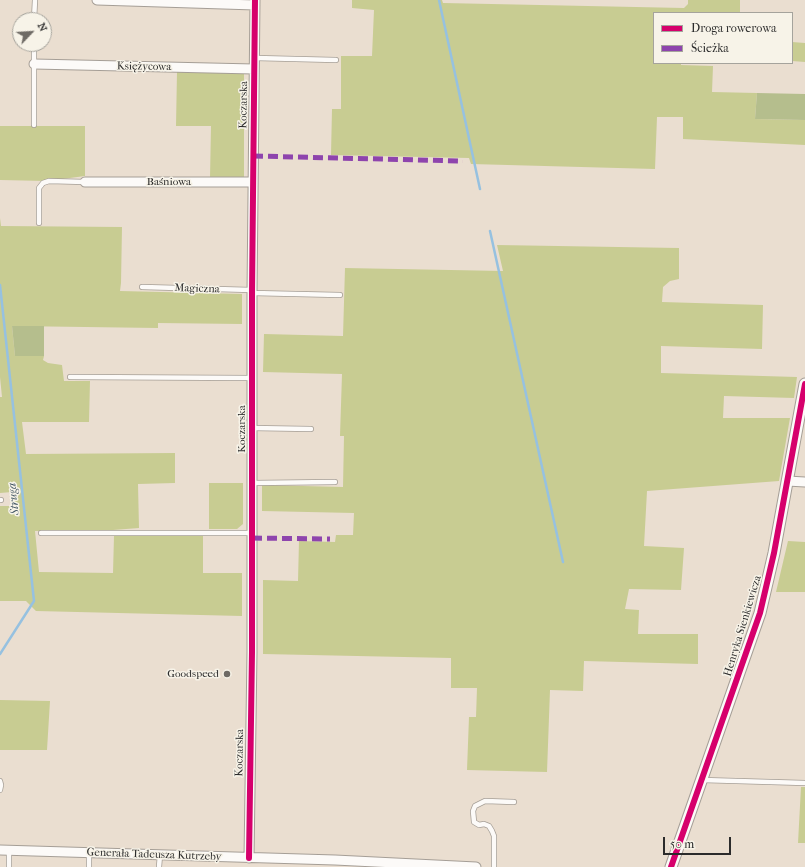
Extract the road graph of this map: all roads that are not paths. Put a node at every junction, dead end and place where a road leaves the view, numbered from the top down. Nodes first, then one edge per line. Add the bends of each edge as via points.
1 (35, 0) edge
2 (97, 0) edge
3 (255, 2) edge
4 (34, 12) edge
5 (34, 52) edge
6 (254, 58) junction
7 (336, 60) dead end
8 (34, 64) junction
9 (254, 70) junction
10 (34, 125) dead end
11 (85, 182) joint
12 (253, 182) junction
13 (39, 224) dead end
14 (142, 287) dead end
15 (252, 292) junction
16 (340, 295) dead end
17 (70, 377) dead end
18 (252, 378) junction
19 (805, 384) edge
20 (251, 428) junction
21 (311, 430) dead end
22 (787, 481) junction
23 (335, 482) dead end
24 (805, 482) edge
25 (252, 483) junction
26 (41, 533) dead end
27 (252, 533) junction
28 (702, 780) junction
29 (0, 781) edge
30 (805, 783) edge
31 (0, 790) edge
32 (514, 802) dead end
33 (5, 850) edge
34 (89, 853) junction
35 (160, 855) junction
36 (253, 861) edge
37 (335, 864) edge
38 (407, 865) edge
39 (9, 867) edge
40 (89, 867) edge
41 (160, 867) edge
42 (459, 867) edge
43 (476, 867) edge
44 (494, 867) edge
45 (671, 867) edge

1 - 4 lane
2 - 3 street
3 - 6 street, Koczarska
5 - 8 lane
6 - 7 lane
6 - 9 street, Koczarska
8 - 9 street, Księżycowa
8 - 10 lane
9 - 12 street, Koczarska
11 - 12 street, Baśniowa
11 - 13 lane via 43,183 39,188
12 - 15 street, Koczarska
14 - 15 lane, Magiczna
15 - 16 lane, Magiczna
15 - 18 street, Koczarska
17 - 18 lane
18 - 20 street, Koczarska
19 - 22 street, Henryka Sienkiewicza
20 - 21 lane
20 - 25 street, Koczarska
22 - 24 street
22 - 28 street, Henryka Sienkiewicza via 760,612
23 - 25 lane
25 - 27 street, Koczarska
26 - 27 lane
27 - 36 street, Koczarska
28 - 30 lane
28 - 45 street, Henryka Sienkiewicza
29 - 31 lane
32 - 44 lane via 485,801 476,806 473,812 474,822 489,826 494,836
33 - 34 street, Generała Tadeusza Kutrzeby
33 - 39 lane
34 - 35 street, Generała Tadeusza Kutrzeby
34 - 40 lane
35 - 36 street, Generała Tadeusza Kutrzeby
35 - 41 lane
36 - 37 street, Generała Tadeusza Kutrzeby
37 - 38 street, Generała Tadeusza Kutrzeby
38 - 42 street, Generała Tadeusza Kutrzeby
42 - 43 street, Generała Tadeusza Kutrzeby

